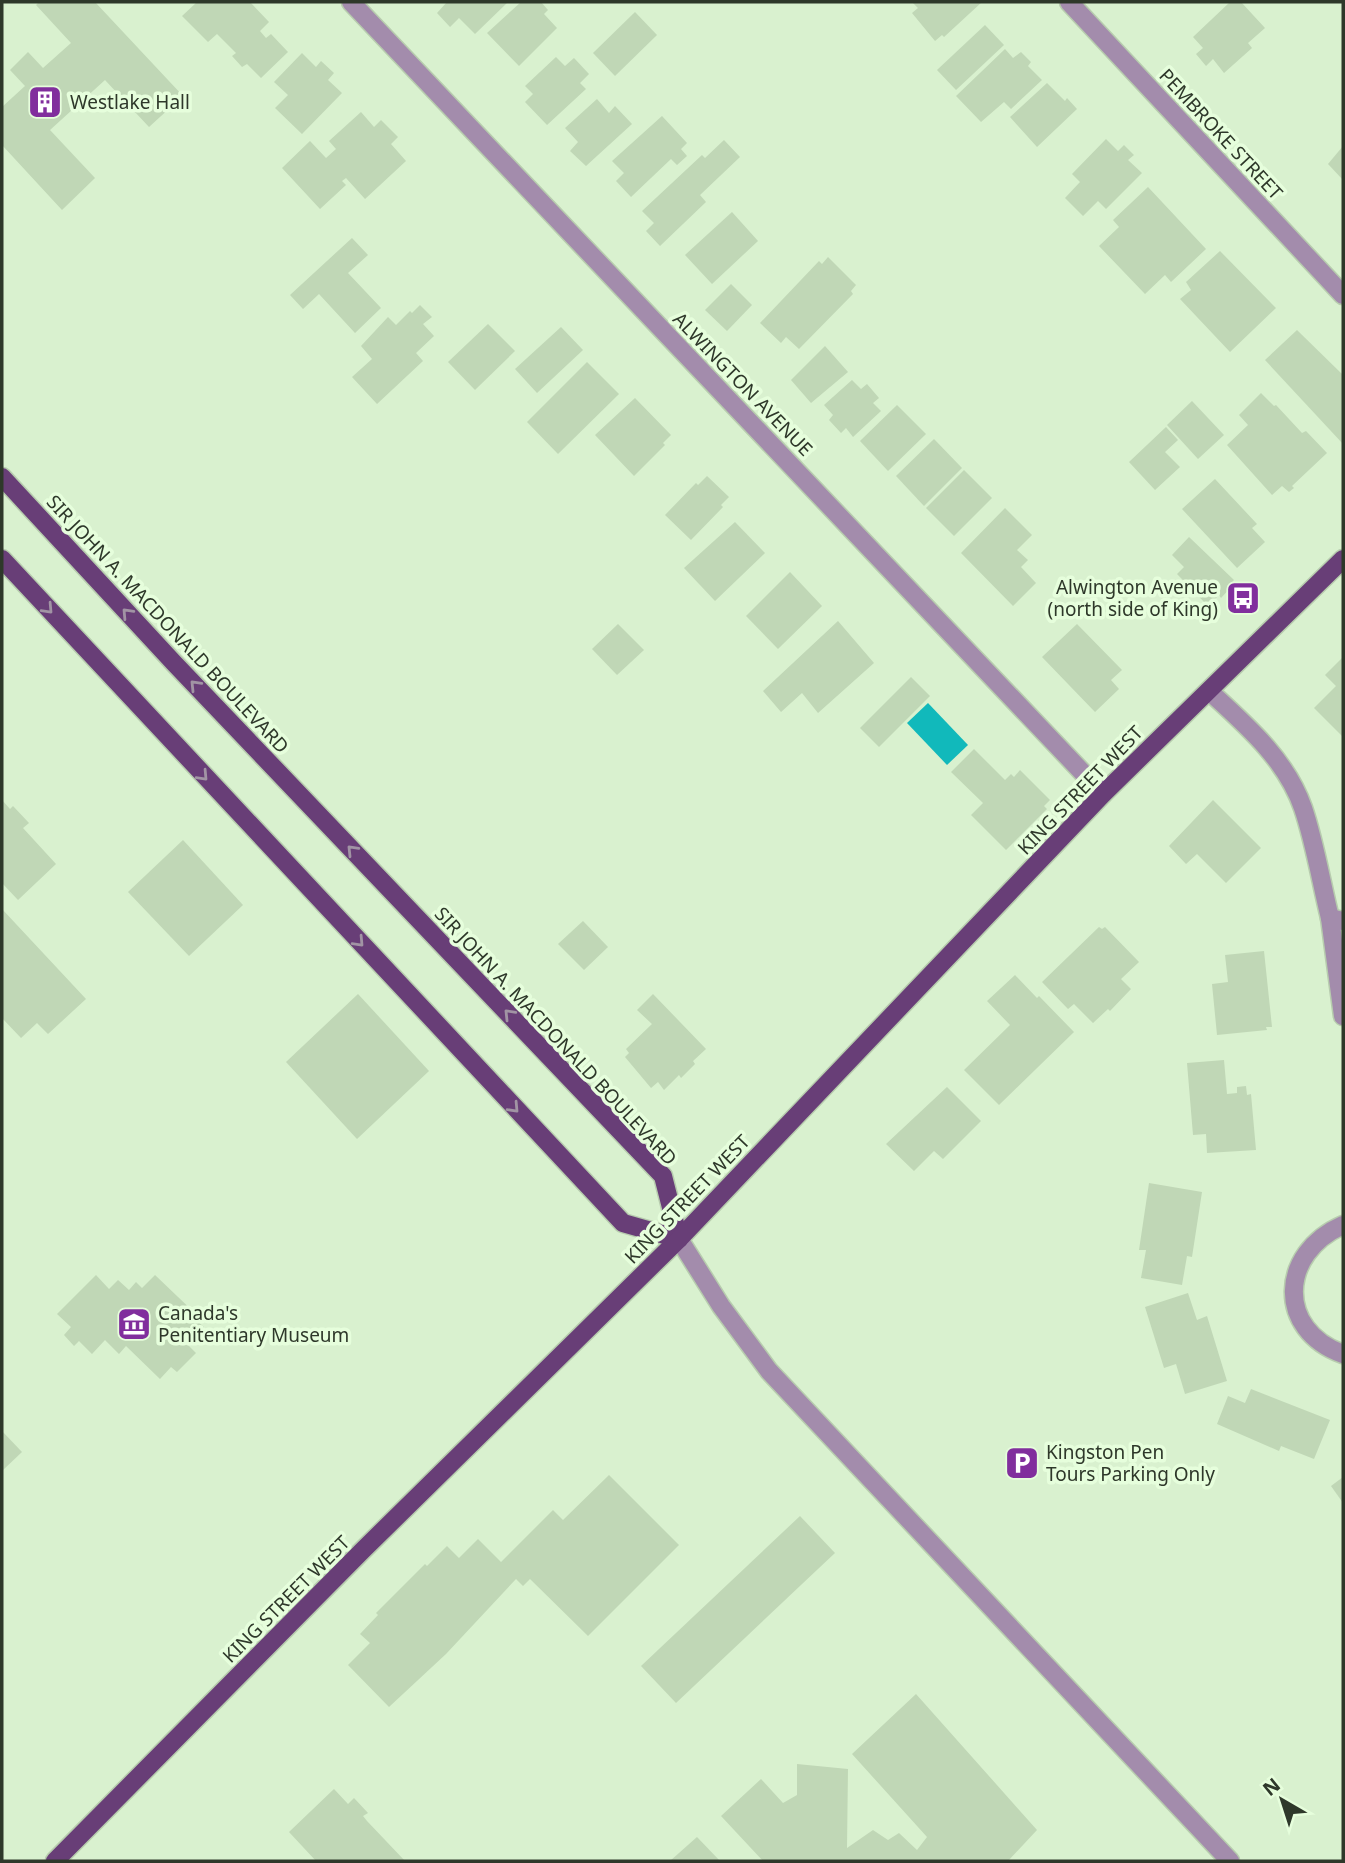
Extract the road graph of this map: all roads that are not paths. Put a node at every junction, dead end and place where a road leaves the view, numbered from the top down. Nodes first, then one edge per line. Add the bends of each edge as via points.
1 (351, 2) edge
2 (1069, 2) edge
3 (1343, 295) edge
4 (2, 477) edge
5 (2, 559) edge
6 (1343, 559) edge
7 (1209, 691) junction
8 (1103, 794) junction
9 (1337, 920) edge
10 (1343, 1016) edge
11 (1343, 1225) edge
12 (680, 1239) junction
13 (1343, 1354) edge
14 (55, 1861) edge
15 (1230, 1861) edge

1 - 8 street, ALWINGTON AVENUE
2 - 3 street, PEMBROKE STREET
12 -> 4 main road, SIR JOHN A. MACDONALD BOULEVARD via 663,1176
5 -> 12 main road via 623,1223
6 - 7 main road, KING STREET WEST
7 - 8 main road, KING STREET WEST
7 - 9 street via 1267,747 1286,775 1303,807
8 - 12 main road, KING STREET WEST
9 - 10 street
11 - 13 street via 1312,1244 1294,1277 1294,1295 1306,1326 1318,1340
12 - 14 main road, KING STREET WEST
12 - 15 street via 769,1371

